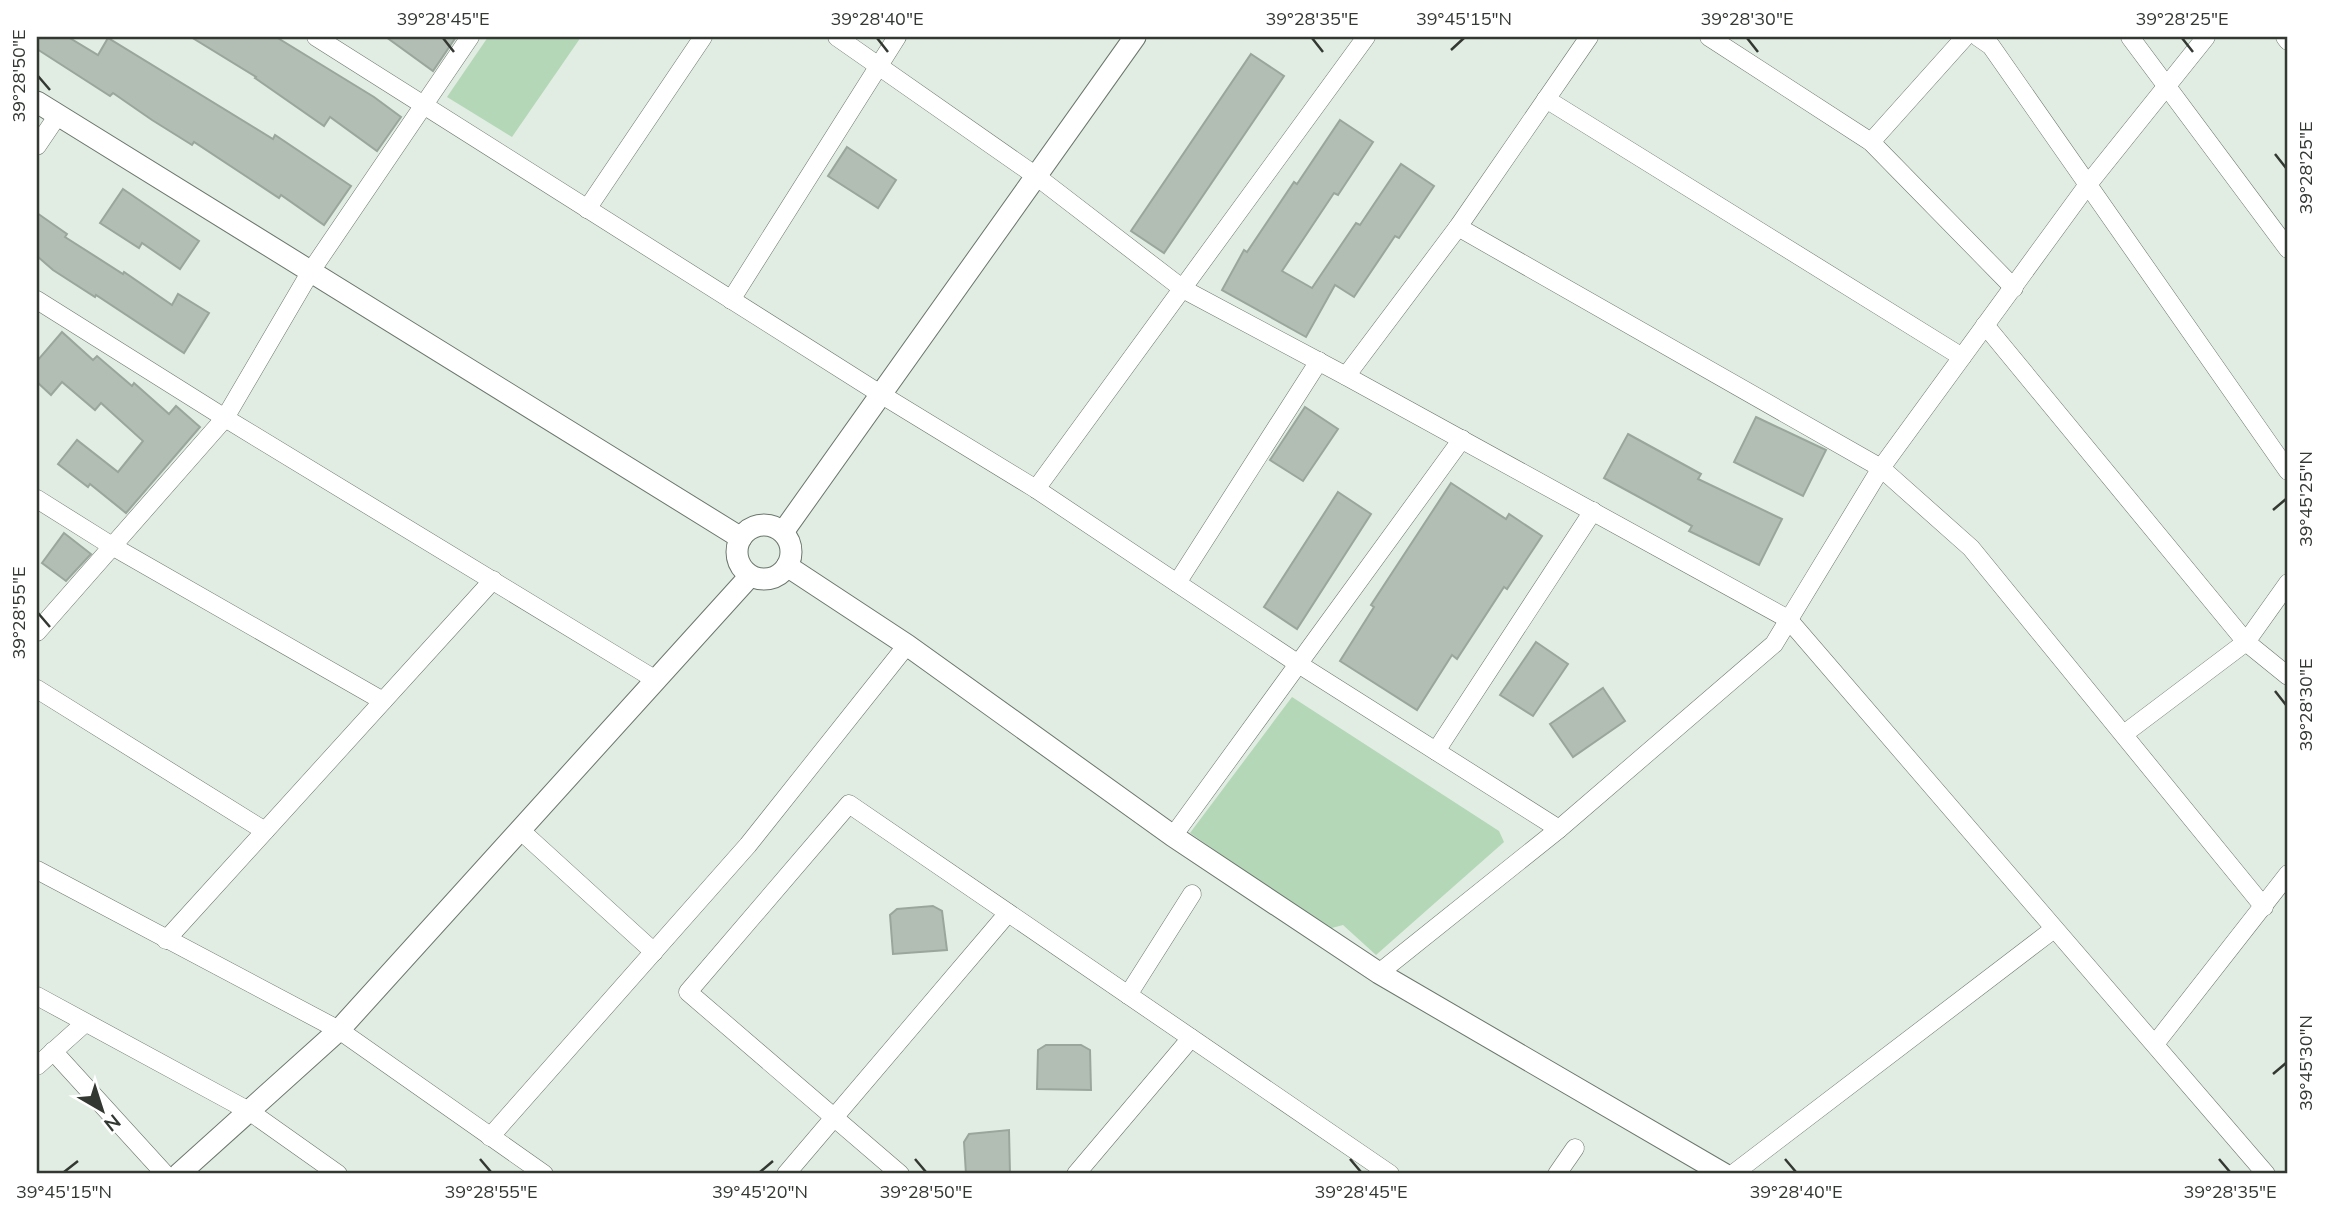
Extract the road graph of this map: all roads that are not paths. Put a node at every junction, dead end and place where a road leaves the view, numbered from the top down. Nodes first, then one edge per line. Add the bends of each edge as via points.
1 (316, 37) edge
2 (470, 37) edge
3 (703, 37) edge
4 (837, 37) edge
5 (897, 37) edge
6 (1135, 37) edge
7 (1366, 37) edge
8 (1588, 37) edge
9 (1709, 37) edge
10 (1965, 37) edge
11 (1978, 37) edge
12 (2130, 37) edge
13 (2206, 37) edge
14 (341, 44) edge
15 (878, 65) junction
16 (2166, 84) junction
17 (1546, 99) junction
18 (37, 102) edge
19 (423, 106) junction
20 (58, 116) junction
21 (1871, 142) junction
22 (37, 146) edge
23 (1036, 176) junction
24 (2089, 183) junction
25 (587, 209) junction
26 (1458, 227) junction
27 (2288, 249) edge
28 (311, 271) junction
29 (2014, 288) junction
30 (1183, 289) junction
31 (37, 300) edge
32 (731, 300) junction
33 (1985, 325) junction
34 (1962, 357) junction
35 (1319, 361) junction
36 (1346, 376) junction
37 (882, 395) junction
38 (225, 418) junction
39 (1462, 439) junction
40 (1881, 468) junction
41 (2288, 471) edge
42 (1036, 489) junction
43 (37, 499) edge
44 (1593, 512) junction
45 (783, 532) junction
46 (741, 538) junction
47 (112, 546) junction
48 (787, 566) junction
49 (750, 576) junction
50 (494, 580) junction
51 (1177, 583) junction
52 (2288, 583) edge
53 (1788, 619) junction
54 (37, 632) edge
55 (2246, 642) junction
56 (907, 645) junction
57 (1300, 665) junction
58 (2288, 676) edge
59 (656, 680) junction
60 (37, 690) edge
61 (383, 701) junction
62 (2124, 734) junction
63 (1436, 751) junction
64 (1559, 828) junction
65 (520, 830) junction
66 (265, 831) junction
67 (1173, 836) junction
68 (37, 870) edge
69 (2288, 874) edge
70 (1192, 894) dead end
71 (2264, 907) junction
72 (1008, 913) junction
73 (2054, 929) junction
74 (166, 940) junction
75 (653, 952) junction
76 (1379, 973) junction
77 (1128, 995) junction
78 (37, 996) edge
79 (85, 1023) junction
80 (339, 1030) junction
81 (1191, 1038) junction
82 (2155, 1044) junction
83 (53, 1051) junction
84 (37, 1066) edge
85 (249, 1111) junction
86 (835, 1118) junction
87 (490, 1137) junction
88 (1575, 1148) dead end
89 (165, 1174) edge
90 (179, 1174) edge
91 (338, 1174) edge
92 (544, 1174) edge
93 (786, 1174) edge
94 (900, 1174) edge
95 (1076, 1174) edge
96 (1390, 1174) edge
97 (1557, 1174) edge
98 (1724, 1174) edge
99 (1732, 1174) edge
100 (2266, 1174) edge

1 - 14 street
2 - 19 street
3 - 25 street
4 - 15 street
5 - 15 street
6 - 23 street
7 - 30 street
8 - 17 street
9 - 21 street
10 - 21 street
11 - 24 street via 1991,46
12 - 16 street
13 - 16 street
14 - 19 street
15 - 23 street
15 - 32 street
16 - 24 street
16 - 27 street
17 - 26 street
17 - 34 street
18 - 20 street
19 - 25 street
19 - 28 street
20 - 22 street
20 - 28 street
21 - 29 street
23 - 30 street
23 - 37 street
24 - 29 street
24 - 41 street
25 - 32 street
26 - 36 street
26 - 40 street
28 - 38 street
28 - 46 street
29 - 33 street
30 - 35 street
30 - 42 street
31 - 38 street
32 - 37 street
33 - 34 street
33 - 55 street
34 - 40 street
35 - 36 street
35 - 51 street
36 - 39 street
37 - 42 street
37 - 45 street
38 - 47 street
38 - 50 street
39 - 44 street
39 - 57 street
40 - 53 street
40 - 62 street via 1970,548
42 - 51 street
43 - 47 street
44 - 53 street
44 - 63 street
45 - 46 street via 760,525
45 - 48 street via 791,548
46 - 49 street via 737,555
47 - 54 street
47 - 61 street
48 - 49 street via 775,577
48 - 56 street
49 - 59 street
50 - 59 street
50 - 61 street
51 - 57 street
52 - 55 street
53 - 64 street via 1774,643
53 - 73 street
55 - 58 street
55 - 62 street
56 - 67 street
56 - 75 street via 748,845
57 - 63 street
57 - 67 street
59 - 65 street
60 - 66 street
61 - 66 street
62 - 71 street
63 - 64 street
64 - 76 street
65 - 75 street
65 - 80 street
66 - 74 street
67 - 76 street
68 - 74 street
69 - 71 street
70 - 77 street
71 - 82 street
72 - 77 street
72 - 86 street
72 - 86 street via 849,804 688,992
73 - 82 street
73 - 99 street
74 - 80 street
75 - 87 street
76 - 98 street
77 - 81 street
78 - 79 street
79 - 83 street
79 - 85 street
80 - 85 street
80 - 87 street
81 - 95 street
81 - 96 street
82 - 100 street
83 - 84 street
83 - 89 street
85 - 90 street
85 - 91 street
86 - 93 street
86 - 94 street
87 - 92 street
88 - 97 street

